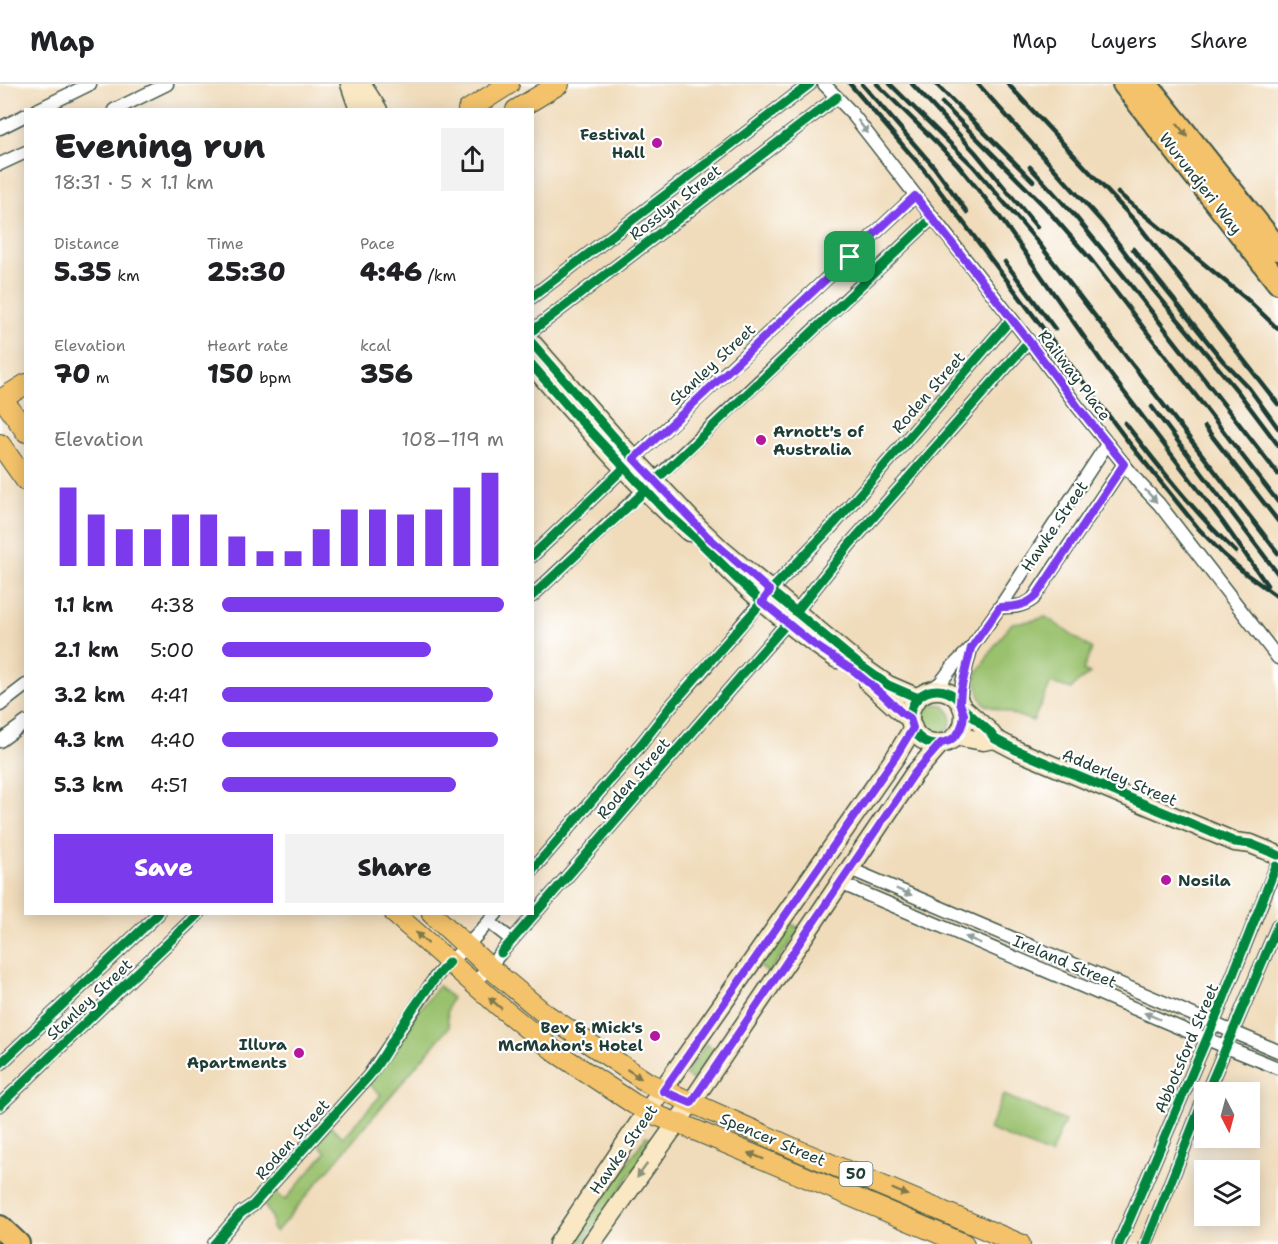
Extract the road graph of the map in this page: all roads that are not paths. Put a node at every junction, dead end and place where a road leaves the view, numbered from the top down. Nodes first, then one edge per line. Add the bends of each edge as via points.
1 (90, 84) edge
2 (167, 84) edge
3 (350, 84) edge
4 (362, 84) edge
5 (509, 84) edge
6 (559, 84) edge
7 (810, 84) edge
8 (824, 84) edge
9 (1124, 84) edge
10 (1146, 84) edge
11 (837, 97) junction
12 (41, 108) edge
13 (118, 108) edge
14 (358, 108) edge
15 (377, 108) edge
16 (471, 108) edge
17 (519, 108) edge
18 (24, 117) edge
19 (0, 128) edge
20 (24, 153) edge
21 (0, 164) edge
22 (915, 196) junction
23 (932, 218) junction
24 (1278, 249) edge
25 (1278, 282) edge
26 (534, 295) edge
27 (1011, 319) junction
28 (534, 329) edge
29 (1029, 341) junction
30 (534, 346) edge
31 (534, 367) edge
32 (24, 385) edge
33 (1, 398) edge
34 (17, 425) edge
35 (0, 444) edge
36 (1107, 444) junction
37 (629, 464) junction
38 (1124, 464) junction
39 (24, 478) edge
40 (650, 486) junction
41 (534, 554) edge
42 (534, 594) edge
43 (766, 596) junction
44 (1000, 607) junction
45 (791, 617) junction
46 (971, 648) junction
47 (1278, 658) edge
48 (24, 687) edge
49 (924, 694) junction
50 (0, 705) edge
51 (961, 705) junction
52 (24, 723) edge
53 (911, 723) junction
54 (948, 739) junction
55 (995, 739) junction
56 (0, 741) edge
57 (1278, 863) edge
58 (819, 867) junction
59 (534, 868) edge
60 (845, 876) junction
61 (157, 915) edge
62 (197, 915) edge
63 (396, 915) edge
64 (433, 915) edge
65 (534, 915) edge
66 (534, 915) edge
67 (492, 918) edge
68 (1278, 925) edge
69 (512, 940) junction
70 (466, 947) junction
71 (449, 962) junction
72 (489, 967) junction
73 (474, 984) junction
74 (720, 1009) junction
75 (1213, 1023) junction
76 (744, 1025) junction
77 (1233, 1032) junction
78 (1206, 1038) junction
79 (1227, 1047) junction
80 (1278, 1051) edge
81 (0, 1064) edge
82 (1278, 1068) edge
83 (1211, 1082) edge
84 (663, 1091) junction
85 (691, 1103) junction
86 (0, 1105) edge
87 (648, 1112) junction
88 (676, 1123) junction
89 (1194, 1123) edge
90 (802, 1152) junction
91 (792, 1172) junction
92 (938, 1209) junction
93 (0, 1227) edge
94 (929, 1229) junction
95 (1011, 1242) edge
96 (561, 1243) edge
97 (18, 1244) edge
98 (214, 1244) edge
99 (591, 1244) edge
100 (964, 1244) edge
101 (1119, 1244) edge
102 (1146, 1244) edge

1 - 12 street
2 - 13 street
3 - 14 street
4 - 15 street
5 - 16 main road
6 - 17 main road
7 - 26 street, Rosslyn Street
8 - 11 street, Railway Place
9 - 25 highway, Wurundjeri Way
10 -> 24 highway, Wurundjeri Way
11 -> 22 street, Railway Place
11 - 28 street, Rosslyn Street
18 - 19 street
20 - 21 street
22 - 23 street, Railway Place
22 - 37 street, Stanley Street
23 - 27 street, Railway Place
23 - 40 street
27 - 29 street, Railway Place
27 - 43 street, Roden Street via 834,524
29 - 36 street, Railway Place
29 - 45 street, Roden Street
30 - 37 street
31 - 37 street via 580,420
32 - 33 main road
33 - 34 main road
35 - 39 main road
36 - 38 street, Railway Place
36 - 44 street, Hawke Street
37 - 40 street
37 - 41 street, Stanley Street
38 - 44 street, Hawke Street via 1033,599 1020,606
38 -> 47 street, Railway Place
40 - 42 street
40 - 43 street
43 - 45 street
43 - 59 street, Roden Street
44 - 46 street, Hawke Street
45 - 49 street via 888,685
45 - 53 street via 819,647 882,694
45 - 65 street, Roden Street
46 - 49 street, Hawke Street via 941,682
46 - 51 street, Hawke Street
48 - 50 street
49 - 51 street via 937,690 950,693
49 - 53 street via 911,711
51 - 54 street via 964,714 960,730
51 - 55 street, Adderley Street
52 - 56 street
53 - 54 street via 924,740 935,743
53 - 58 street, Hawke Street via 896,756
54 - 55 street, Adderley Street
54 - 60 street, Hawke Street via 914,774
55 - 57 street, Adderley Street via 1235,842 1248,854
57 - 75 street, Abbotsford Street
58 - 60 street
58 - 74 street, Hawke Street
60 -> 75 street, Ireland Street
60 - 76 street, Hawke Street
78 -> 60 street, Ireland Street
61 - 81 street, Stanley Street
62 - 86 street, Stanley Street
71 -> 63 main road, Spencer Street / 50
64 - 70 main road, Spencer Street / 50
66 - 69 street, Roden Street
67 - 69 street
67 - 70 street, Roden Street
68 - 77 street
69 - 72 street, Roden Street
70 - 71 street, Roden Street
70 - 72 main road, Spencer Street / 50
71 - 73 main road, Spencer Street / 50
71 - 98 street, Roden Street via 412,1009 374,1070
72 - 73 street, Roden Street
72 -> 84 main road, Spencer Street / 50 via 571,1033
87 -> 73 main road, Spencer Street / 50 via 557,1053
74 - 76 street
74 - 84 street, Hawke Street
75 - 77 street, Ireland Street
75 - 78 street, Abbotsford Street
76 - 85 street, Hawke Street
77 - 79 street
77 - 80 street, Ireland Street
78 - 79 street, Ireland Street
78 - 101 street, Abbotsford Street
79 - 82 street, Ireland Street
79 - 83 street
84 - 85 main road, Spencer Street / 50
84 - 87 street, Hawke Street
85 - 88 street, Hawke Street
85 - 90 main road, Spencer Street / 50
87 - 88 main road, Spencer Street / 50
87 - 96 street, Hawke Street
91 -> 88 main road, Spencer Street / 50
88 -> 99 street, Hawke Street
89 - 102 street
90 - 91 main road
90 -> 92 main road, Spencer Street / 50
91 - 94 main road, Spencer Street / 50
92 - 94 main road
92 - 95 main road, Spencer Street / 50
93 - 97 highway
94 - 100 main road, Spencer Street / 50

